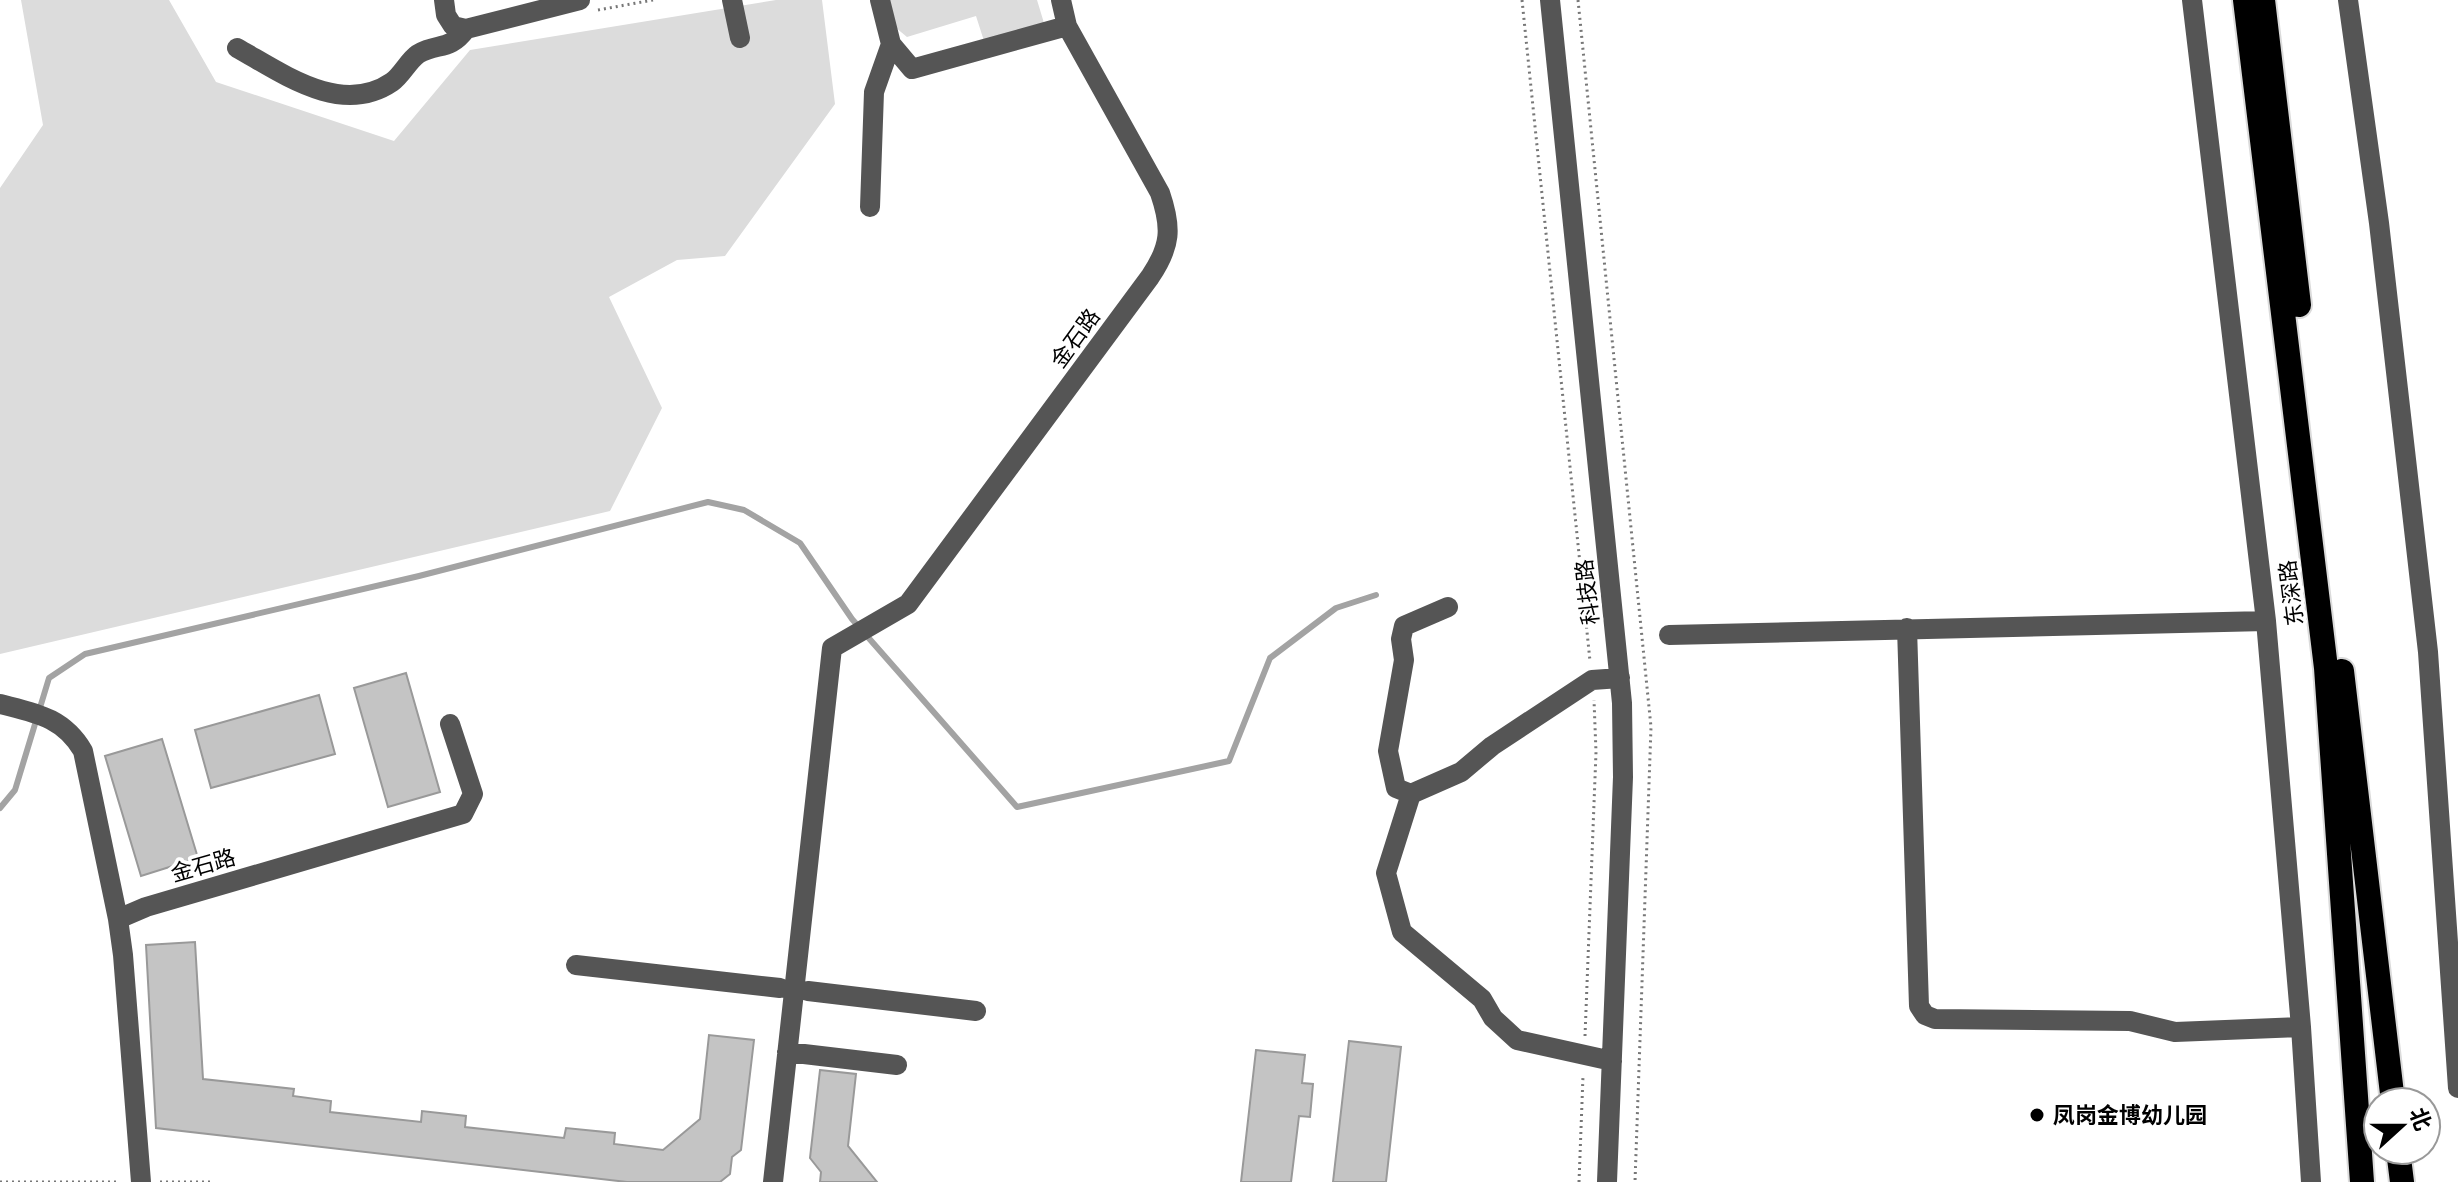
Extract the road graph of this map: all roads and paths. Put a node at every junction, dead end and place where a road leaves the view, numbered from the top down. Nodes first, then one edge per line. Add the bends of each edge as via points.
1 (444, 0) edge
2 (732, 0) edge
3 (880, 0) edge
4 (1061, 0) edge
5 (1522, 0) edge
6 (1550, 0) edge
7 (2192, 0) edge
8 (2245, 0) edge
9 (2263, 0) edge
10 (2348, 0) edge
11 (571, 1) edge
12 (1067, 26) junction
13 (466, 29) junction
14 (740, 38) dead end
15 (891, 44) junction
16 (237, 48) dead end
17 (870, 207) dead end
18 (1448, 607) dead end
19 (2266, 621) junction
20 (1907, 628) junction
21 (1669, 635) dead end
22 (1620, 678) junction
23 (1592, 680) junction
24 (0, 704) edge
25 (450, 724) dead end
26 (1411, 794) junction
27 (118, 919) junction
28 (576, 965) dead end
29 (780, 988) dead end
30 (808, 991) dead end
31 (976, 1011) dead end
32 (2301, 1027) junction
33 (1585, 1041) dead end
34 (787, 1052) junction
35 (1612, 1061) junction
36 (897, 1065) dead end
37 (1584, 1073) dead end
38 (2355, 1075) junction
39 (2391, 1086) edge
40 (2458, 1088) edge
41 (0, 1182) edge
42 (141, 1182) edge
43 (212, 1182) edge
44 (773, 1182) edge
45 (1579, 1182) edge
46 (1607, 1182) edge
47 (2311, 1182) edge
48 (2343, 1182) edge
49 (2362, 1182) edge

1 - 13 street via 453,26
2 - 14 street
3 - 15 street
4 - 12 street, 金石路
5 - 23 path
6 - 22 street, 科技路
7 - 19 street
8 - 38 highway, 东深路 via 2326,668
9 - 39 highway, 东深路
10 - 40 street via 2428,652
11 - 13 street
12 - 15 street via 912,69
12 - 34 street, 金石路 via 1160,193 1169,238 1162,259 908,604 832,648
13 - 16 street via 456,42 418,55 394,81 362,94 340,95 300,84
15 - 17 street via 874,92
18 - 26 street via 1404,626 1401,639 1404,660 1388,751 1396,788
19 - 20 street
19 - 32 street
20 - 21 street
20 - 32 street via 1919,1006 1925,1015 2130,1021 2175,1032
22 - 23 street
22 - 35 street, 科技路 via 1623,777
23 - 26 street via 1461,772
23 - 33 path via 1596,752
24 - 27 street via 50,719 67,729 83,751
25 - 27 street, 金石路 via 473,794 463,814
26 - 35 street via 1386,873 1402,932 1482,999 1517,1040
27 - 42 street
28 - 29 street
30 - 31 street
32 - 47 street
34 - 36 street
34 - 44 street
35 - 46 street, 科技路
37 - 45 path
38 - 48 highway
38 - 49 highway, 东深路
41 - 42 path
42 - 43 path

